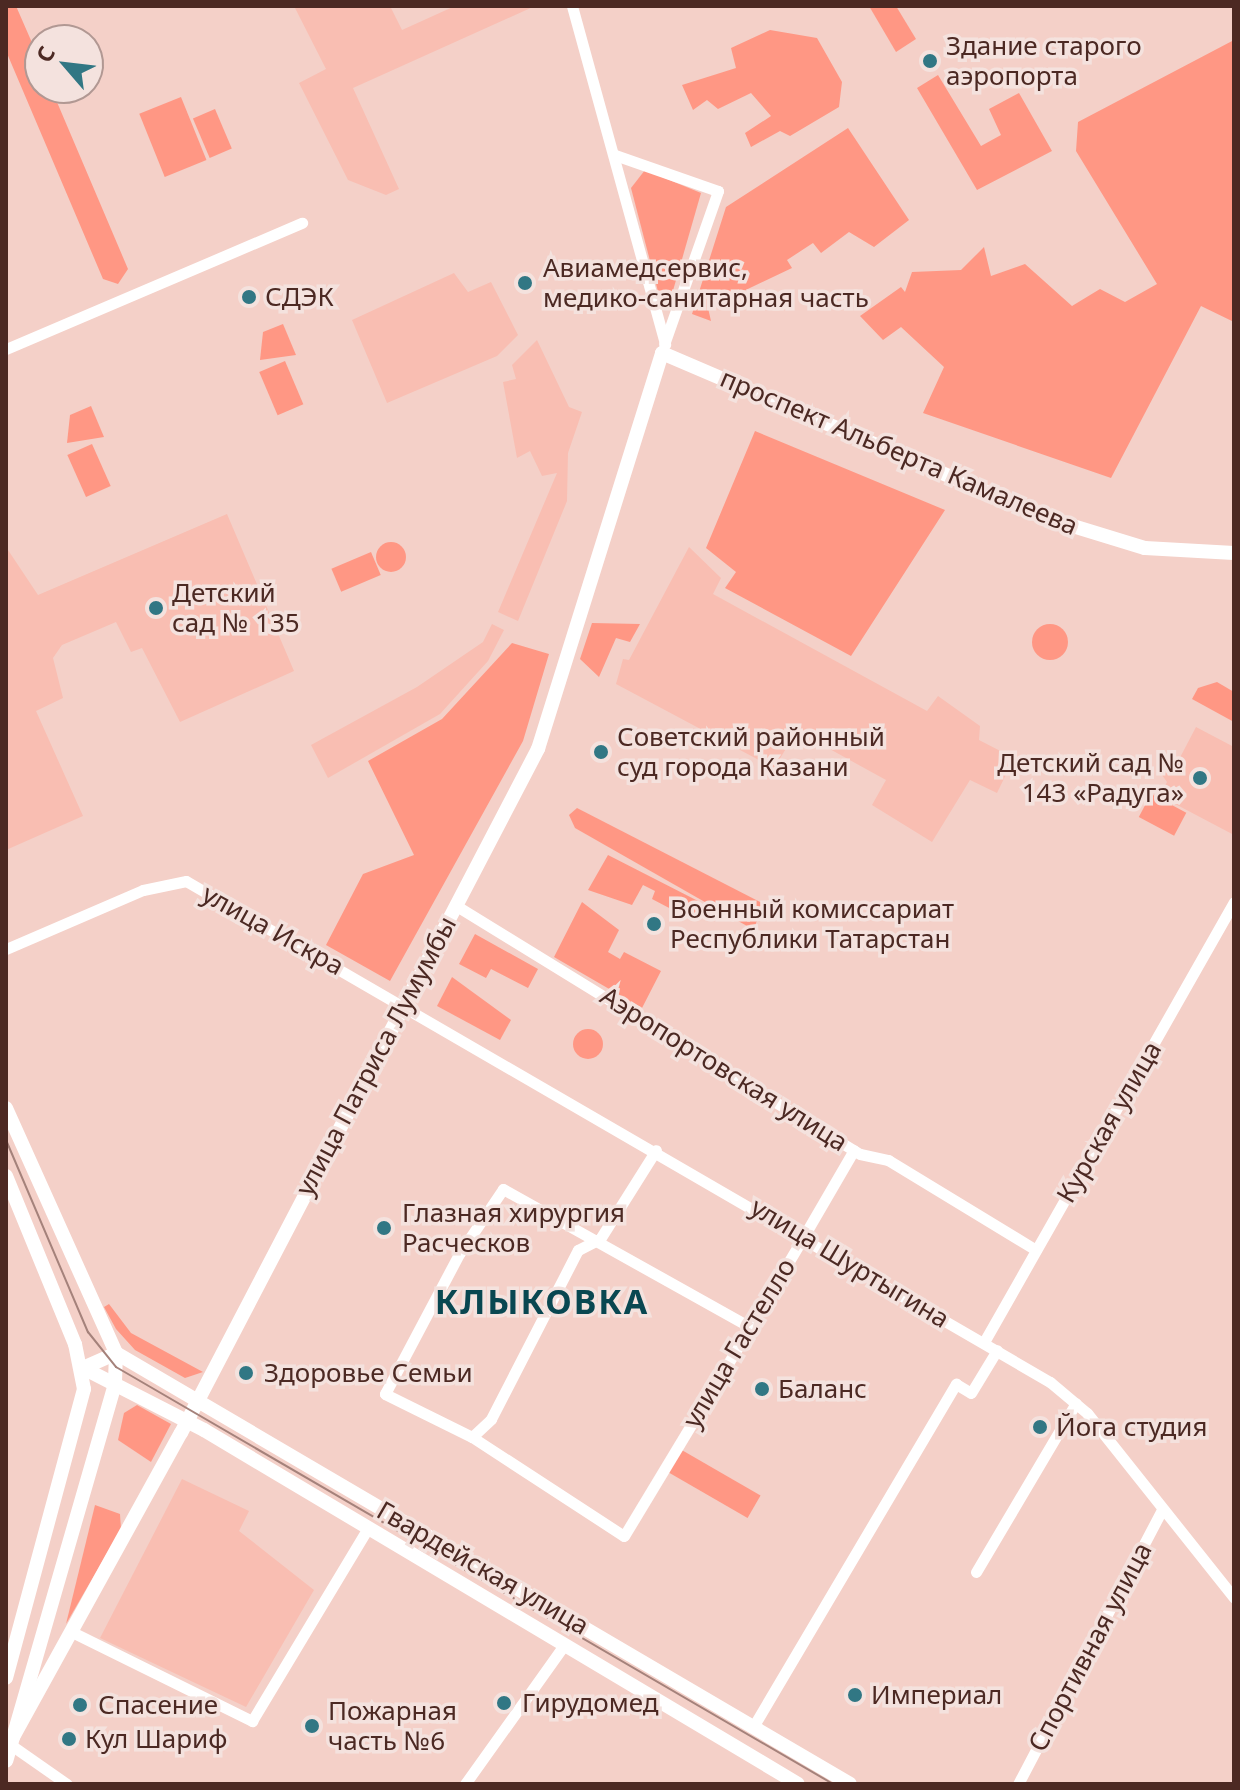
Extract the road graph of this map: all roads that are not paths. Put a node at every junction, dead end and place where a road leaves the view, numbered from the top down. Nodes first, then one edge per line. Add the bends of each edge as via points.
1 (572, 6) edge
2 (615, 155) junction
3 (649, 167) junction
4 (623, 187) junction
5 (302, 223) dead end
6 (663, 348) junction
7 (6, 349) edge
8 (1234, 553) edge
9 (1234, 902) edge
10 (455, 905) junction
11 (6, 949) edge
12 (403, 1003) junction
13 (6, 1108) edge
14 (6, 1120) edge
15 (656, 1150) junction
16 (854, 1150) junction
17 (26, 1155) junction
18 (6, 1176) edge
19 (804, 1235) junction
20 (600, 1239) junction
21 (1036, 1250) junction
22 (750, 1327) junction
23 (984, 1342) junction
24 (997, 1350) junction
25 (116, 1353) junction
26 (83, 1368) junction
27 (115, 1384) junction
28 (198, 1399) junction
29 (1076, 1403) junction
30 (187, 1421) junction
31 (472, 1437) junction
32 (1162, 1510) junction
33 (368, 1528) junction
34 (976, 1572) dead end
35 (1234, 1598) edge
36 (74, 1633) junction
37 (564, 1645) junction
38 (6, 1678) edge
39 (753, 1727) junction
40 (12, 1741) junction
41 (6, 1761) edge
42 (67, 1784) edge
43 (465, 1784) edge
44 (798, 1784) edge
45 (850, 1784) edge
46 (1018, 1784) edge

1 - 2 street
2 - 3 street, улица Патриса Лумумбы
2 - 4 street
3 - 4 street
3 - 6 street, улица Патриса Лумумбы via 718,191
4 - 6 street
5 - 7 street
6 - 8 main road, проспект Альберта Камалеева via 1050,519 1145,548
6 - 10 main road, улица Патриса Лумумбы via 560,697
9 - 21 street, Курская улица
10 - 12 main road, улица Патриса Лумумбы
10 - 16 street, Аэропортовская улица
11 - 12 street, улица Искра via 143,890 186,881
12 - 15 street, улица Шуртыгина
12 - 28 main road, улица Патриса Лумумбы
13 - 17 main road
14 - 17 main road
15 - 19 street, улица Шуртыгина
15 - 20 street
16 - 19 street, улица Гастелло
16 - 21 street, Аэропортовская улица via 888,1160
17 - 25 main road
18 - 26 main road
19 - 22 street, улица Гастелло
19 - 23 street, улица Шуртыгина
20 - 22 street
20 - 31 street via 578,1250 491,1419
20 - 31 street via 503,1189 459,1254 385,1394
21 - 23 street, Курская улица
22 - 31 street, улица Гастелло via 624,1536
23 - 24 street, улица Шуртыгина
24 - 29 street, улица Шуртыгина
24 - 39 street via 971,1393 956,1384
25 - 26 main road
25 - 27 main road
25 - 28 main road, Гвардейская улица
26 - 27 main road, Гвардейская улица
26 - 38 main road via 80,1411
27 - 30 main road, Гвардейская улица
27 - 40 main road
28 - 30 main road, улица Патриса Лумумбы
28 - 39 main road, Гвардейская улица
29 - 32 street, улица Шуртыгина
29 - 34 street
30 - 33 main road, Гвардейская улица
30 - 36 main road, улица Патриса Лумумбы
32 - 35 street, улица Шуртыгина
32 - 46 street, Спортивная улица
33 - 36 street via 252,1721
33 - 37 main road, Гвардейская улица
36 - 40 main road, улица Патриса Лумумбы
37 - 43 street
37 - 44 main road, Гвардейская улица
39 - 45 main road, Гвардейская улица
40 - 41 main road
40 - 42 street

